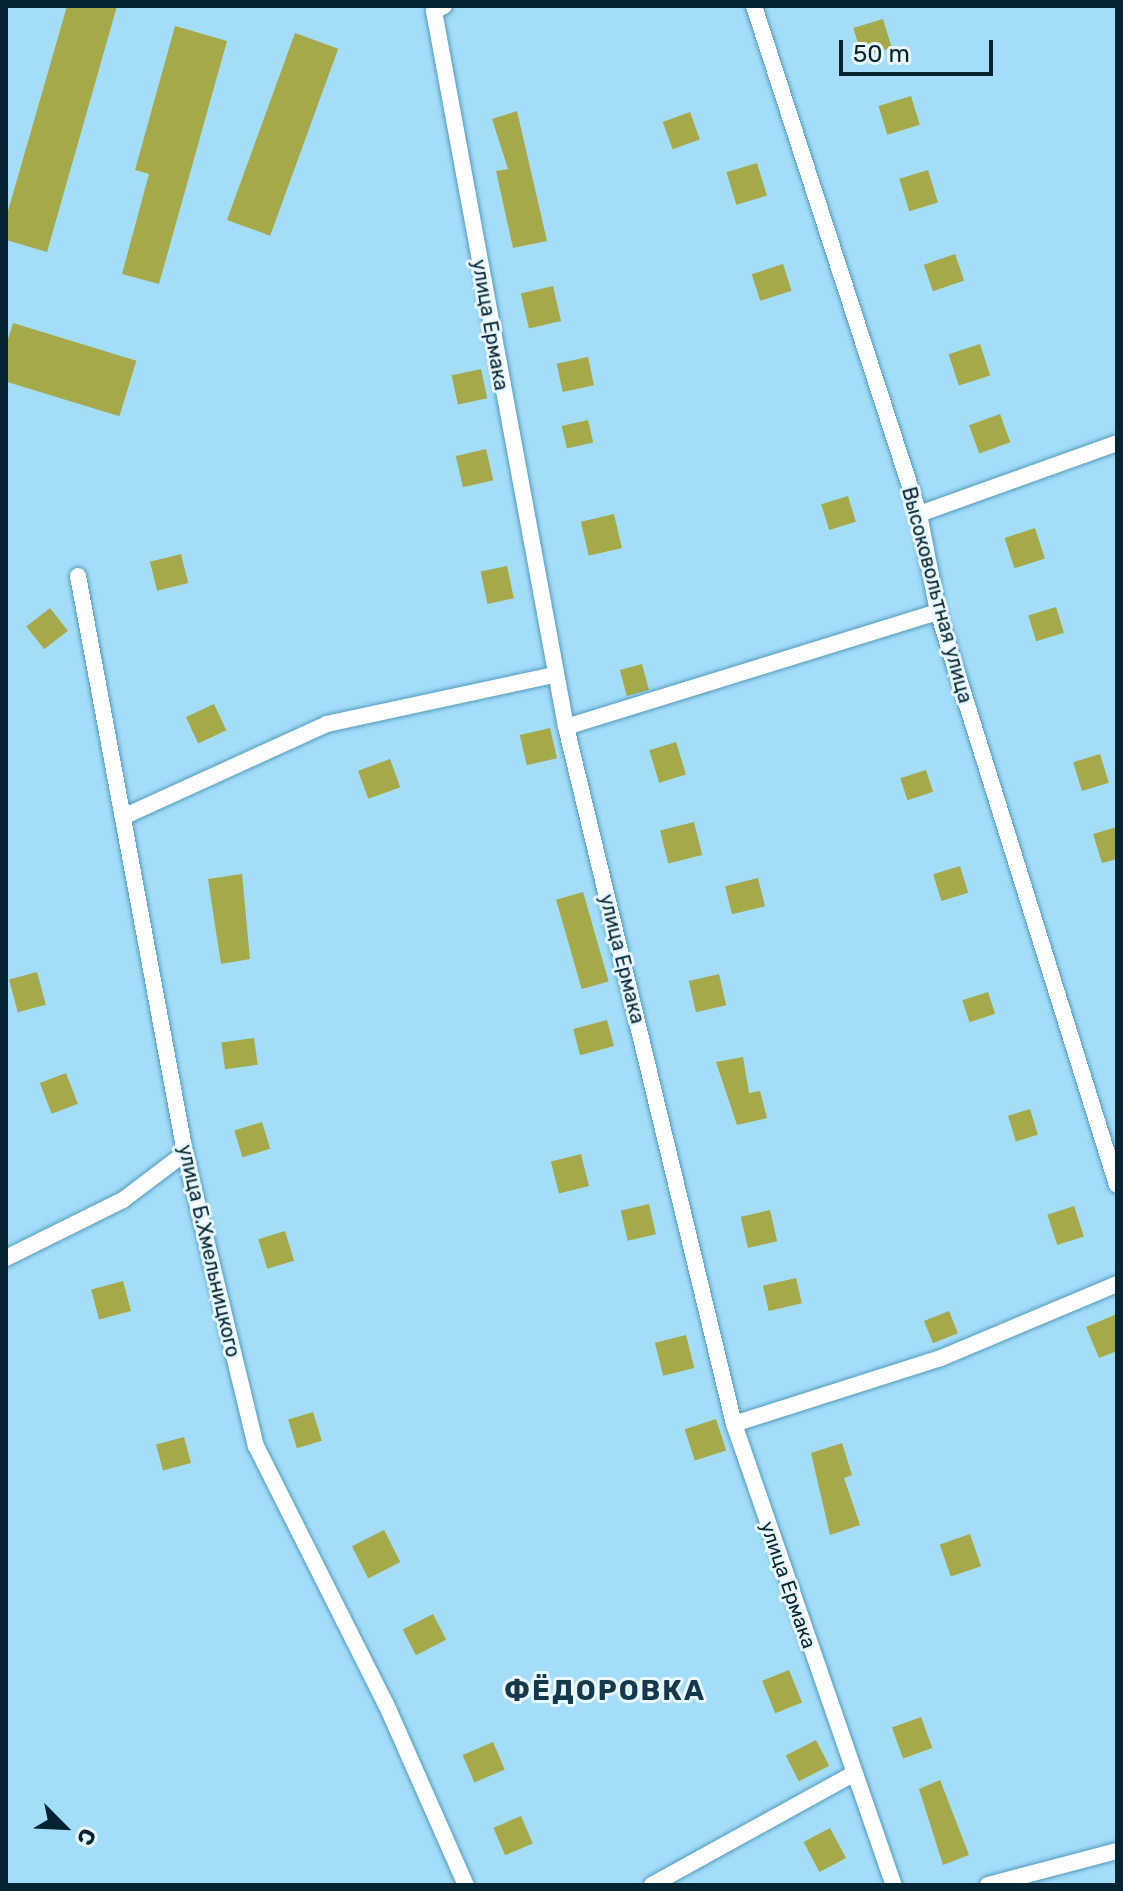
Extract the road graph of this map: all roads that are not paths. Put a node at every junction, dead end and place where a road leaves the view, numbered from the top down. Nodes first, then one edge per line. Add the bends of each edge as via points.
1 (754, 6) edge
2 (439, 9) edge
3 (1117, 443) edge
4 (919, 514) junction
5 (78, 576) dead end
6 (938, 612) junction
7 (553, 675) junction
8 (566, 727) junction
9 (123, 817) junction
10 (185, 1153) junction
11 (1117, 1185) edge
12 (6, 1258) edge
13 (1117, 1284) edge
14 (734, 1424) junction
15 (853, 1774) junction
16 (1117, 1851) edge
17 (466, 1885) edge
18 (652, 1885) edge
19 (894, 1885) edge
20 (988, 1885) edge

1 - 4 street, Высоковольтная улица
2 - 7 street, улица Ермака
3 - 4 street
4 - 6 street, Высоковольтная улица
5 - 9 street, улица Б.Хмельницкого
6 - 8 street
6 - 11 street, Высоковольтная улица
7 - 8 street, улица Ермака
7 - 9 street via 327,724
8 - 14 street, улица Ермака
9 - 10 street, улица Б.Хмельницкого
10 - 12 street via 123,1200
10 - 17 street, улица Б.Хмельницкого via 256,1446 386,1704
13 - 14 street via 941,1358
14 - 15 street, улица Ермака
15 - 18 street
15 - 19 street, улица Ермака
16 - 20 street

